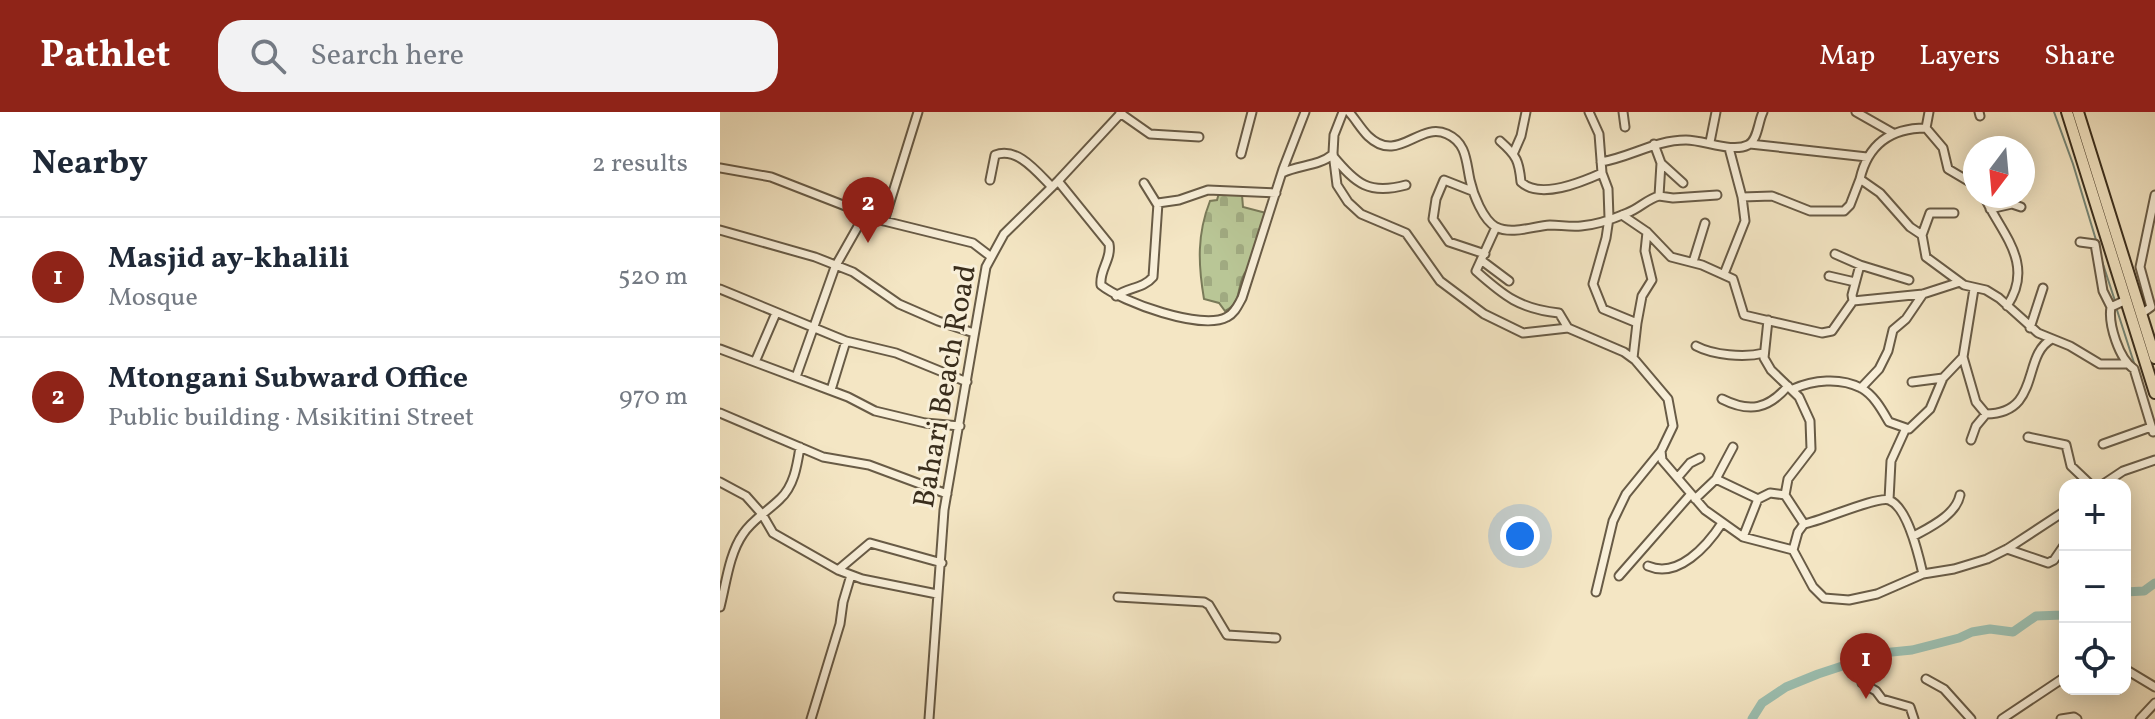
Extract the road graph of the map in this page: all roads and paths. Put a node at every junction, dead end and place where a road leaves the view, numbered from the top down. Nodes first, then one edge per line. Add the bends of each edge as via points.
1 (918, 112) edge
2 (1252, 112) edge
3 (1305, 112) edge
4 (1346, 112) edge
5 (1526, 112) edge
6 (1589, 112) edge
7 (1623, 112) edge
8 (1716, 112) edge
9 (1763, 112) edge
10 (1856, 112) edge
11 (1929, 112) edge
12 (2067, 112) edge
13 (2078, 112) edge
14 (1121, 113) edge
15 (1625, 127) dead end
16 (1926, 128) junction
17 (1893, 133) junction
18 (1199, 137) dead end
19 (1500, 141) dead end
20 (1710, 142) junction
21 (1654, 144) junction
22 (1750, 144) junction
23 (1729, 148) junction
24 (1514, 152) junction
25 (1241, 154) dead end
26 (1333, 154) junction
27 (1867, 157) junction
28 (1601, 162) junction
29 (1661, 163) junction
30 (720, 168) edge
31 (1282, 173) junction
32 (1602, 173) junction
33 (1963, 178) edge
34 (1860, 179) junction
35 (990, 180) dead end
36 (1144, 183) dead end
37 (1683, 183) dead end
38 (1055, 184) junction
39 (1406, 185) dead end
40 (1472, 191) junction
41 (1276, 193) junction
42 (1717, 195) dead end
43 (2155, 195) edge
44 (1659, 196) junction
45 (1742, 197) junction
46 (1157, 204) junction
47 (1994, 208) edge
48 (1990, 209) joint
49 (1954, 213) dead end
50 (865, 214) junction
51 (1622, 215) junction
52 (1609, 218) junction
53 (884, 221) junction
54 (1705, 223) dead end
55 (1496, 227) junction
56 (720, 230) edge
57 (1647, 232) junction
58 (1922, 235) junction
59 (2080, 242) dead end
60 (1835, 254) dead end
61 (990, 256) junction
62 (1483, 257) junction
63 (1693, 262) junction
64 (1860, 265) junction
65 (835, 267) junction
66 (1724, 274) junction
67 (1829, 276) dead end
68 (1909, 280) dead end
69 (1509, 281) dead end
70 (1855, 282) junction
71 (1960, 282) junction
72 (2043, 288) dead end
73 (720, 289) edge
74 (1974, 289) junction
75 (1923, 294) junction
76 (1116, 296) junction
77 (2126, 300) junction
78 (1853, 301) junction
79 (2007, 306) junction
80 (2111, 307) junction
81 (776, 313) junction
82 (2141, 314) junction
83 (1768, 320) junction
84 (1637, 323) junction
85 (812, 328) junction
86 (1568, 328) junction
87 (2030, 328) junction
88 (974, 333) junction
89 (2052, 339) junction
90 (846, 341) junction
91 (1696, 346) dead end
92 (720, 349) edge
93 (1764, 353) junction
94 (1963, 357) junction
95 (1633, 358) junction
96 (2155, 358) edge
97 (755, 362) junction
98 (2127, 364) junction
99 (796, 377) junction
100 (1943, 378) junction
101 (967, 382) junction
102 (1912, 382) dead end
103 (1791, 387) junction
104 (1861, 388) junction
105 (831, 390) junction
106 (2155, 393) edge
107 (1722, 399) dead end
108 (720, 413) edge
109 (1986, 414) junction
110 (960, 426) junction
111 (1906, 428) junction
112 (2028, 437) dead end
113 (1971, 440) dead end
114 (2103, 444) dead end
115 (800, 447) junction
116 (1733, 447) dead end
117 (1661, 451) junction
118 (1700, 458) dead end
119 (2155, 460) edge
120 (1678, 477) junction
121 (1716, 479) junction
122 (2085, 479) edge
123 (2111, 479) edge
124 (720, 482) edge
125 (947, 494) junction
126 (1785, 495) junction
127 (1960, 495) dead end
128 (1692, 497) junction
129 (1758, 499) junction
130 (1889, 500) junction
131 (762, 514) junction
132 (2059, 515) edge
133 (1722, 523) junction
134 (1804, 524) junction
135 (1914, 536) junction
136 (1743, 537) junction
137 (2007, 549) junction
138 (1793, 550) junction
139 (2060, 551) edge
140 (942, 563) junction
141 (1648, 566) dead end
142 (838, 570) junction
143 (1923, 574) junction
144 (851, 575) junction
145 (1619, 576) dead end
146 (722, 591) edge
147 (1596, 592) dead end
148 (937, 594) junction
149 (1118, 597) dead end
150 (720, 607) edge
151 (1276, 638) dead end
152 (2131, 673) edge
153 (1926, 679) dead end
154 (2059, 681) edge
155 (1862, 683) dead end
156 (2155, 687) edge
157 (2155, 703) edge
158 (811, 719) edge
159 (929, 719) edge
160 (1914, 719) edge
161 (1971, 719) edge
162 (2002, 719) edge
163 (2061, 719) edge
164 (2077, 719) edge
165 (2140, 719) edge

1 - 53 street
2 - 25 street
3 - 31 street
4 - 26 street via 1334,135
4 - 40 street via 1387,147 1439,132 1453,137 1466,156
5 - 24 street
6 - 28 street via 1599,134
7 - 15 street
8 - 20 street
9 - 22 street
10 - 17 street
11 - 16 street
12 - 77 highway
13 - 82 highway
14 - 18 street via 1150,134
14 - 38 street, Bahari Beach Road
16 - 17 street
16 - 33 street via 1943,148 1948,169
17 - 27 street
19 - 24 street
20 - 21 street
20 - 23 street
21 - 28 street
21 - 29 street
22 - 23 street
22 - 27 street
23 - 45 street
24 - 32 street via 1527,187 1580,183
26 - 31 street
26 - 39 street via 1361,184 1387,190
26 - 86 street via 1337,185 1348,202 1361,214 1406,233 1448,288 1523,333
27 - 34 street
28 - 32 street
29 - 37 street
29 - 44 street
30 - 50 street via 771,177
31 - 41 street
32 - 52 street
34 - 45 street via 1844,211 1810,211 1772,196
34 - 58 street
35 - 38 street via 992,159 1003,152 1021,158
36 - 46 street
38 - 61 street, Bahari Beach Road via 1004,234
38 - 76 street via 1109,244 1100,282
40 - 55 street
40 - 62 street via 1444,180 1433,219 1449,242
41 - 46 street via 1208,190
41 - 76 street via 1242,298 1224,319 1171,314
42 - 44 street
43 - 82 street via 2140,267 2151,307
44 - 51 street
45 - 66 street via 1745,221
46 - 76 street via 1153,277
47 - 48 street
48 - 79 street via 2014,254 2017,288
49 - 58 street via 1930,213
50 - 53 street
50 - 65 street
51 - 52 street
51 - 57 street
52 - 55 street via 1580,227
52 - 84 street via 1594,288 1603,309
53 - 61 street via 973,243
54 - 63 street
55 - 62 street
56 - 65 street
57 - 63 street via 1671,257
57 - 84 street via 1652,280
58 - 71 street via 1926,257
59 - 80 street via 2095,244
60 - 64 street
61 - 88 street, Bahari Beach Road
62 - 69 street
62 - 86 street via 1476,271 1503,296 1530,309 1559,313
63 - 66 street
64 - 68 street
64 - 70 street
65 - 85 street
65 - 88 street via 853,272 899,304
66 - 83 street via 1736,282 1744,315
67 - 70 street
70 - 78 street
71 - 74 street
71 - 75 street
72 - 87 street
73 - 81 street
74 - 79 street via 1991,293
74 - 94 street
75 - 78 street
75 - 104 street via 1893,330 1879,369
77 - 80 street
77 - 106 highway
78 - 83 street via 1827,333
79 - 87 street
80 - 98 street via 2112,326
81 - 85 street
81 - 97 street
82 - 96 highway
83 - 93 street
84 - 95 street
85 - 90 street
85 - 99 street
86 - 95 street
87 - 89 street
88 - 101 street, Bahari Beach Road
89 - 98 street via 2100,364
89 - 109 street via 2040,349 2021,397 2001,412
90 - 101 street via 896,353
90 - 105 street
91 - 93 street via 1721,353
92 - 97 street
93 - 103 street via 1771,370
94 - 100 street
94 - 109 street via 1976,402
95 - 117 street via 1668,399 1673,426
97 - 99 street
98 - 114 street via 2134,369 2152,429
99 - 105 street
100 - 102 street
100 - 111 street via 1930,409 1913,428
101 - 110 street, Bahari Beach Road
103 - 104 street via 1831,381
103 - 107 street via 1775,400 1748,408
103 - 126 street via 1810,421 1812,443 1788,479
104 - 111 street via 1889,422
105 - 110 street via 875,411
108 - 115 street
109 - 113 street
110 - 125 street, Bahari Beach Road
111 - 130 street via 1891,461
112 - 122 street via 2066,445 2071,466
115 - 125 street
115 - 131 street via 789,486
116 - 121 street
117 - 120 street via 1662,460
117 - 147 street via 1626,494 1613,521
118 - 120 street
119 - 123 street
120 - 128 street
121 - 128 street
121 - 129 street
124 - 131 street via 743,494
125 - 140 street, Bahari Beach Road
126 - 129 street via 1770,493
126 - 134 street
127 - 135 street via 1955,508
128 - 133 street
128 - 145 street
129 - 136 street
130 - 134 street
130 - 135 street
131 - 142 street via 773,533
131 - 146 street via 738,542
132 - 137 street
133 - 136 street
133 - 141 street via 1686,560 1665,570
134 - 138 street
135 - 143 street
136 - 138 street
137 - 139 street via 2048,563
137 - 143 street via 1954,569
138 - 143 street via 1813,587 1824,598 1839,601 1877,594
140 - 142 street via 870,543
140 - 148 street, Bahari Beach Road
142 - 144 street
144 - 148 street
144 - 158 street
146 - 150 street
148 - 159 street, Bahari Beach Road
149 - 151 street via 1204,602 1227,635
152 - 156 street
153 - 161 street via 1944,689
154 - 162 street
155 - 160 street via 1882,699 1910,707
157 - 165 street
163 - 164 street

